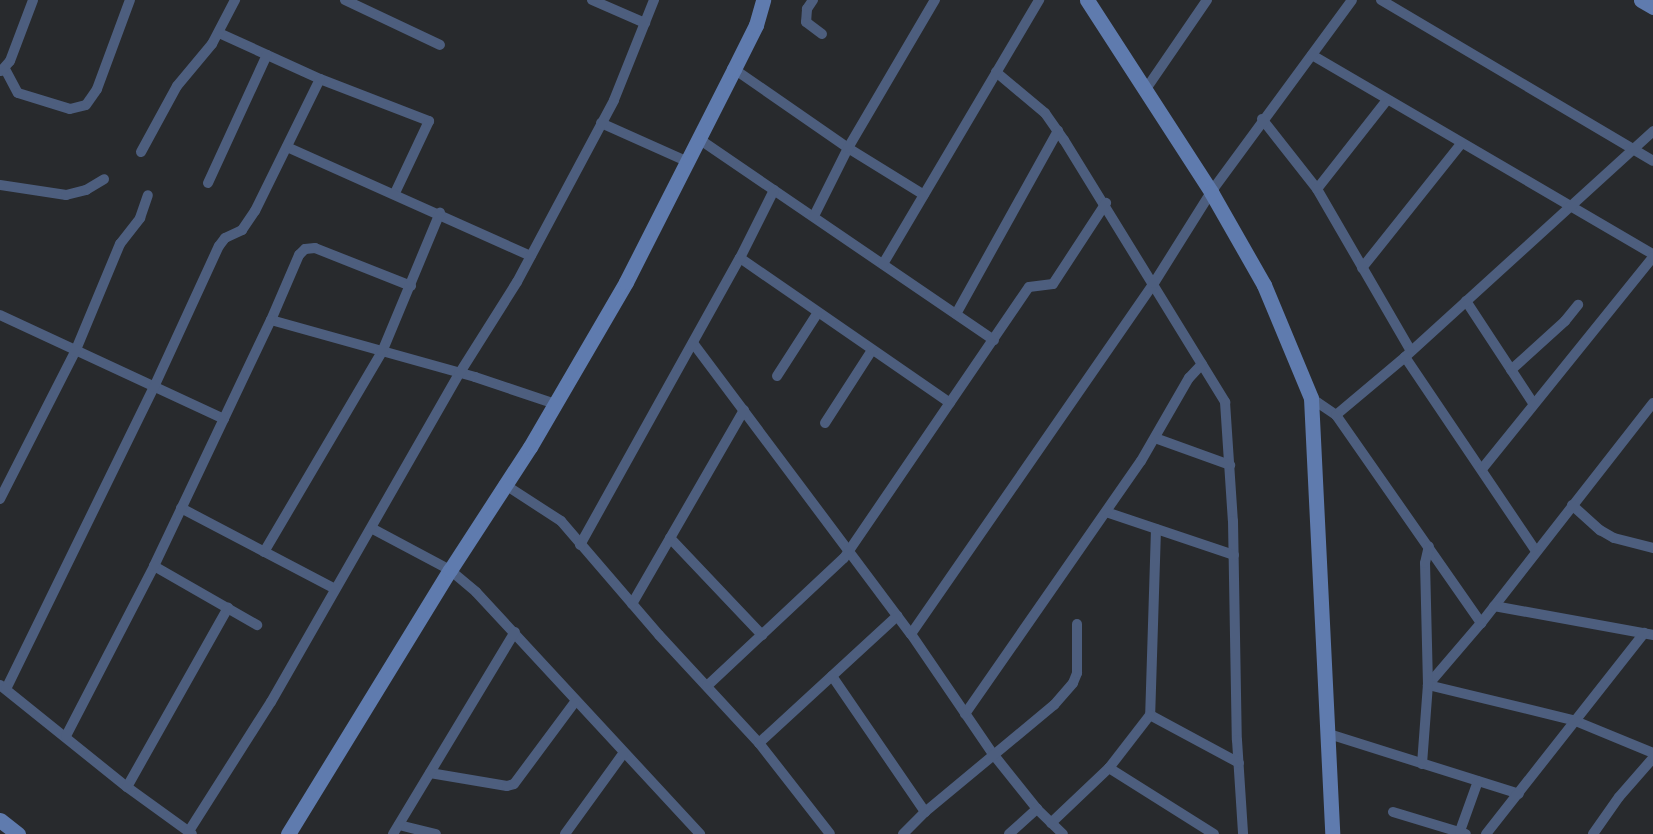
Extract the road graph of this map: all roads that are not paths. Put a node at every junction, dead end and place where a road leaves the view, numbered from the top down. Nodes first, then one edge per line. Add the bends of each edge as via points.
1 (33, 0) edge
2 (130, 0) edge
3 (235, 0) edge
4 (345, 0) edge
5 (592, 0) edge
6 (654, 0) edge
7 (763, 0) edge
8 (813, 0) edge
9 (934, 0) edge
10 (1039, 0) edge
11 (1087, 0) edge
12 (1207, 0) edge
13 (1352, 0) edge
14 (1381, 0) edge
15 (1641, 0) edge
16 (1653, 7) edge
17 (646, 23) junction
18 (219, 33) junction
19 (822, 34) dead end
20 (440, 46) dead end
21 (267, 55) junction
22 (1312, 55) junction
23 (3, 70) edge
24 (734, 70) junction
25 (996, 72) junction
26 (320, 79) junction
27 (1146, 89) junction
28 (1387, 100) junction
29 (1262, 120) junction
30 (601, 123) junction
31 (1653, 131) edge
32 (1058, 132) junction
33 (699, 139) junction
34 (1461, 144) junction
35 (287, 147) junction
36 (848, 148) junction
37 (1635, 149) junction
38 (141, 152) dead end
39 (1653, 161) edge
40 (688, 162) junction
41 (104, 179) dead end
42 (208, 183) dead end
43 (0, 185) edge
44 (1317, 189) junction
45 (774, 190) junction
46 (1211, 192) junction
47 (395, 193) junction
48 (148, 195) dead end
49 (924, 195) junction
50 (1106, 203) junction
51 (1569, 206) junction
52 (440, 213) junction
53 (814, 216) junction
54 (1653, 255) edge
55 (531, 256) junction
56 (740, 258) junction
57 (883, 264) junction
58 (1362, 268) junction
59 (1154, 284) junction
60 (411, 286) junction
61 (1466, 301) junction
62 (1578, 305) dead end
63 (817, 314) junction
64 (956, 314) junction
65 (0, 315) edge
66 (271, 320) junction
67 (994, 340) junction
68 (692, 343) junction
69 (872, 350) junction
70 (75, 352) junction
71 (382, 352) junction
72 (1408, 354) junction
73 (1202, 364) junction
74 (1511, 370) junction
75 (459, 374) junction
76 (777, 376) dead end
77 (154, 387) junction
78 (1311, 398) junction
79 (950, 403) junction
80 (1533, 403) junction
81 (555, 404) junction
82 (1653, 404) edge
83 (744, 410) junction
84 (1336, 415) junction
85 (224, 419) junction
86 (825, 423) dead end
87 (1154, 438) junction
88 (1230, 465) junction
89 (1482, 469) junction
90 (504, 484) junction
91 (0, 499) edge
92 (1572, 505) junction
93 (181, 508) junction
94 (1106, 512) junction
95 (373, 529) junction
96 (1156, 529) junction
97 (670, 538) junction
98 (580, 545) junction
99 (1429, 546) junction
100 (1653, 548) edge
101 (1536, 551) junction
102 (264, 552) junction
103 (849, 552) junction
104 (1234, 554) junction
105 (154, 566) junction
106 (450, 570) junction
107 (335, 589) junction
108 (632, 604) junction
109 (1494, 606) junction
110 (228, 608) junction
111 (897, 616) junction
112 (1481, 623) junction
113 (1078, 624) dead end
114 (257, 625) dead end
115 (515, 632) junction
116 (911, 634) junction
117 (1649, 634) edge
118 (762, 635) junction
119 (832, 676) junction
120 (1428, 685) junction
121 (707, 686) junction
122 (3, 687) edge
123 (575, 702) junction
124 (965, 714) junction
125 (1150, 715) junction
126 (1573, 720) junction
127 (1329, 734) junction
128 (66, 736) junction
129 (759, 743) junction
130 (1653, 753) edge
131 (623, 754) junction
132 (993, 754) junction
133 (1653, 758) edge
134 (1239, 763) junction
135 (1422, 764) junction
136 (1109, 768) junction
137 (430, 773) junction
138 (1478, 781) junction
139 (127, 786) junction
140 (1519, 794) junction
141 (1037, 809) junction
142 (925, 812) junction
143 (1393, 812) dead end
144 (0, 820) edge
145 (1051, 823) junction
146 (396, 830) edge
147 (190, 833) edge
148 (1463, 833) edge
149 (18, 834) edge
150 (288, 834) edge
151 (436, 834) edge
152 (565, 834) edge
153 (700, 834) edge
154 (830, 834) edge
155 (904, 834) edge
156 (1009, 834) edge
157 (1063, 834) edge
158 (1214, 834) edge
159 (1243, 834) edge
160 (1332, 834) edge
161 (1486, 834) edge
162 (1593, 834) edge

1 - 23 street
2 - 23 street via 97,90 86,105 70,109 18,93
3 - 18 street
4 - 20 street
5 - 17 street
6 - 17 street
7 - 24 street via 756,24
8 - 19 street via 807,9 806,22
9 - 36 street
10 - 25 street
11 - 27 street
12 - 27 street
13 - 22 street
14 - 37 street
15 - 16 street
17 - 30 street
18 - 21 street
18 - 38 street via 178,86
21 - 26 street
21 - 42 street
22 - 28 street
22 - 29 street
24 - 33 street
24 - 36 street
25 - 32 street via 1045,113
25 - 49 street
26 - 35 street
26 - 47 street via 429,121
27 - 46 street
28 - 34 street
28 - 44 street
29 - 44 street
29 - 46 street
30 - 40 street
30 - 55 street
31 - 37 street
32 - 50 street
32 - 64 street
33 - 40 street
33 - 45 street
34 - 51 street
34 - 58 street
35 - 47 street
35 - 77 street via 248,222 219,246
36 - 49 street
36 - 53 street
37 - 39 street
37 - 51 street
40 - 81 street via 626,282
41 - 43 street via 86,190 66,195
44 - 58 street
45 - 53 street
45 - 56 street
46 - 59 street
46 - 78 street via 1264,286
47 - 52 street
48 - 70 street via 140,218 120,244
49 - 57 street
50 - 59 street
50 - 67 street via 1053,284 1029,287
51 - 54 street
51 - 61 street
52 - 55 street
52 - 60 street
53 - 57 street
54 - 80 street
55 - 75 street
56 - 63 street
56 - 68 street
57 - 64 street
58 - 72 street
59 - 73 street
59 - 116 street
60 - 66 street via 315,248 305,248
60 - 71 street
61 - 72 street
61 - 74 street
62 - 74 street
63 - 69 street
63 - 76 street
64 - 67 street
65 - 70 street
66 - 71 street
66 - 85 street
67 - 79 street
68 - 83 street
68 - 98 street
69 - 79 street
69 - 86 street
70 - 77 street
70 - 91 street
71 - 75 street
71 - 102 street
72 - 84 street
72 - 89 street
73 - 87 street via 1189,378
73 - 88 street via 1225,402
74 - 80 street
75 - 81 street
75 - 95 street
77 - 85 street
77 - 122 street
78 - 84 street
78 - 127 street
79 - 103 street
80 - 89 street
81 - 90 street
82 - 92 street
83 - 97 street
83 - 103 street
84 - 99 street
85 - 93 street
87 - 88 street
87 - 94 street
88 - 104 street
89 - 101 street
90 - 98 street via 561,521
90 - 106 street
92 - 100 street via 1614,538
92 - 101 street
93 - 102 street
93 - 105 street
94 - 96 street
94 - 124 street
95 - 106 street
95 - 107 street
96 - 104 street
96 - 125 street
97 - 108 street
97 - 118 street
98 - 108 street
99 - 112 street
99 - 120 street via 1425,562
101 - 109 street
102 - 107 street
103 - 111 street
103 - 118 street
104 - 134 street
105 - 110 street
105 - 128 street
106 - 115 street
106 - 150 street
107 - 147 street via 271,702
108 - 121 street
109 - 112 street
109 - 117 street
110 - 114 street
110 - 139 street
111 - 116 street
111 - 119 street
112 - 120 street
113 - 132 street via 1077,673 1073,683 1054,705
115 - 123 street
115 - 137 street
116 - 124 street
117 - 126 street
118 - 121 street
119 - 129 street
119 - 142 street
120 - 126 street
120 - 135 street
121 - 129 street
122 - 128 street
123 - 131 street
123 - 137 street via 514,784 507,786
124 - 132 street
125 - 134 street
125 - 136 street
126 - 130 street
126 - 140 street
127 - 135 street
127 - 160 street
128 - 139 street
129 - 154 street
131 - 152 street
131 - 153 street
132 - 141 street
132 - 142 street
133 - 162 street via 1619,797
134 - 159 street
135 - 138 street
136 - 145 street
136 - 158 street
137 - 146 street
138 - 140 street
138 - 148 street
139 - 147 street
140 - 161 street
141 - 145 street
141 - 156 street
142 - 155 street
143 - 148 street
144 - 149 street
145 - 157 street
146 - 151 street

